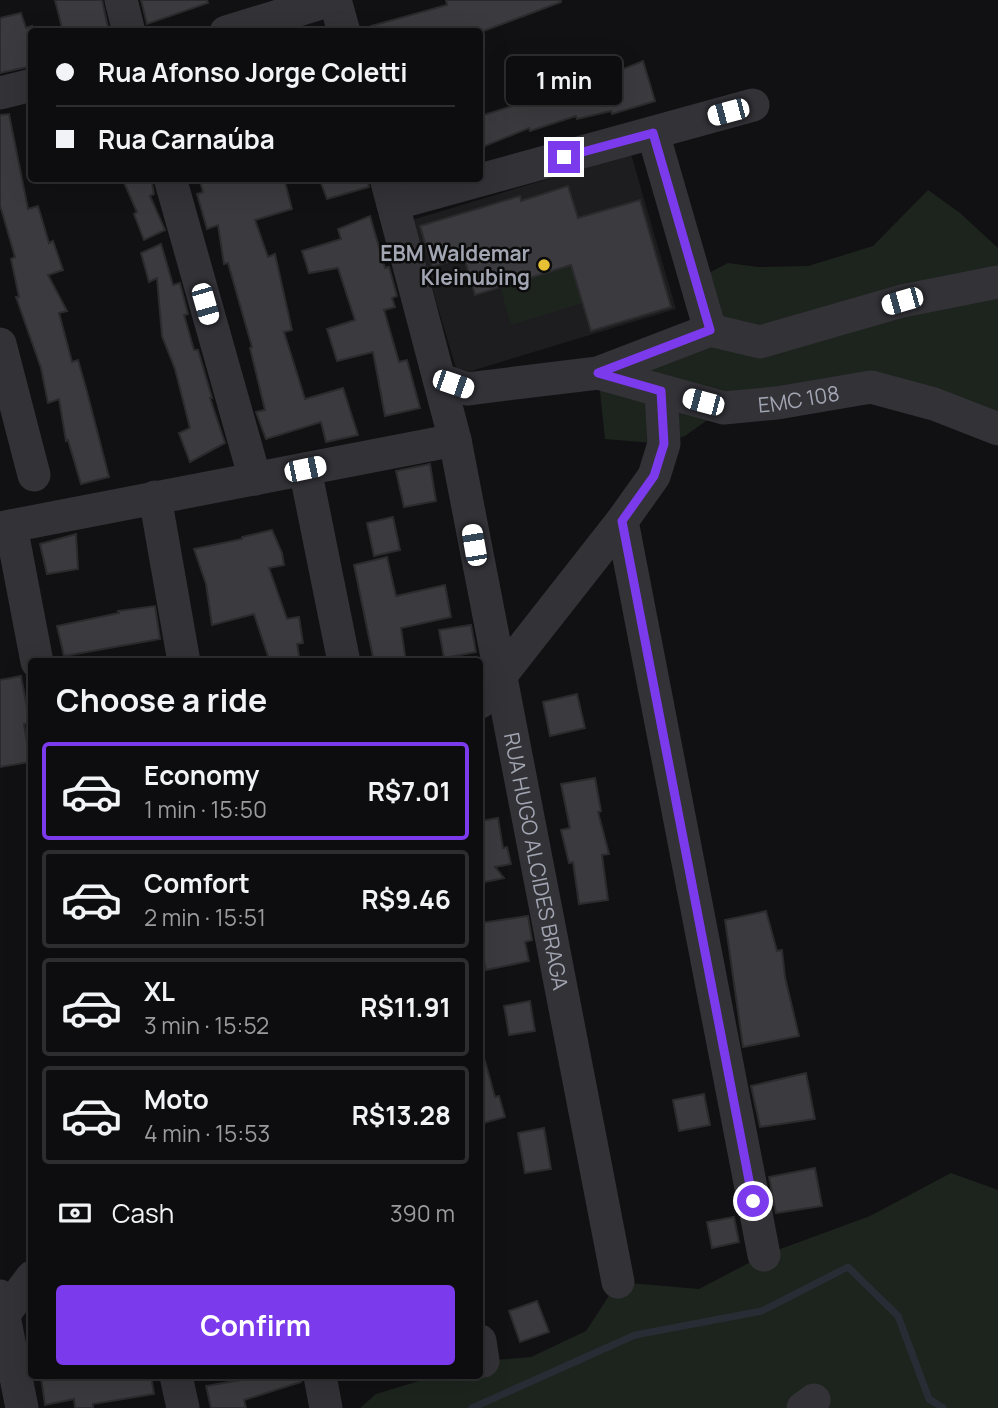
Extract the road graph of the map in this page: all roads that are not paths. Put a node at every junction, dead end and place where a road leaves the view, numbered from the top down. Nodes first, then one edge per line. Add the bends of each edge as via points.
1 (121, 0) edge
2 (333, 0) edge
3 (128, 28) edge
4 (239, 28) edge
5 (343, 28) edge
6 (28, 86) edge
7 (0, 93) edge
8 (753, 105) dead end
9 (653, 133) junction
10 (483, 170) edge
11 (171, 182) edge
12 (430, 182) edge
13 (389, 191) edge
14 (998, 282) edge
15 (710, 330) junction
16 (0, 344) edge
17 (598, 373) junction
18 (439, 379) junction
19 (661, 391) junction
20 (998, 429) edge
21 (454, 439) junction
22 (305, 469) junction
23 (34, 475) dead end
24 (255, 479) junction
25 (155, 497) junction
26 (622, 521) junction
27 (5, 527) edge
28 (36, 658) edge
29 (183, 658) edge
30 (343, 658) edge
31 (489, 690) edge
32 (764, 1255) dead end
33 (28, 1282) edge
34 (618, 1282) dead end
35 (2, 1305) edge
36 (177, 1379) edge
37 (321, 1379) edge
38 (22, 1408) edge
39 (183, 1408) edge
40 (326, 1408) edge

1 - 3 street
2 - 4 street
2 - 5 street
6 - 7 street
8 - 9 street
9 - 10 street
9 - 15 street
11 - 24 street
12 - 13 street
13 - 18 street, RUA HUGO ALCIDES BRAGA
14 - 15 street via 902,301 761,342
15 - 17 street
16 - 23 street
17 - 18 street via 467,389
17 - 19 street, EMC 108
18 - 21 street, RUA HUGO ALCIDES BRAGA
19 - 20 street, EMC 108 via 724,408 871,387 934,404
19 - 26 street via 664,444 654,476
21 - 22 street
21 - 31 street, RUA HUGO ALCIDES BRAGA
22 - 24 street
22 - 30 street
24 - 25 street
25 - 27 street
25 - 29 street
26 - 31 street
26 - 32 street
27 - 28 street
31 - 34 street, RUA HUGO ALCIDES BRAGA
33 - 35 street
35 - 38 street
36 - 39 street
37 - 40 street

